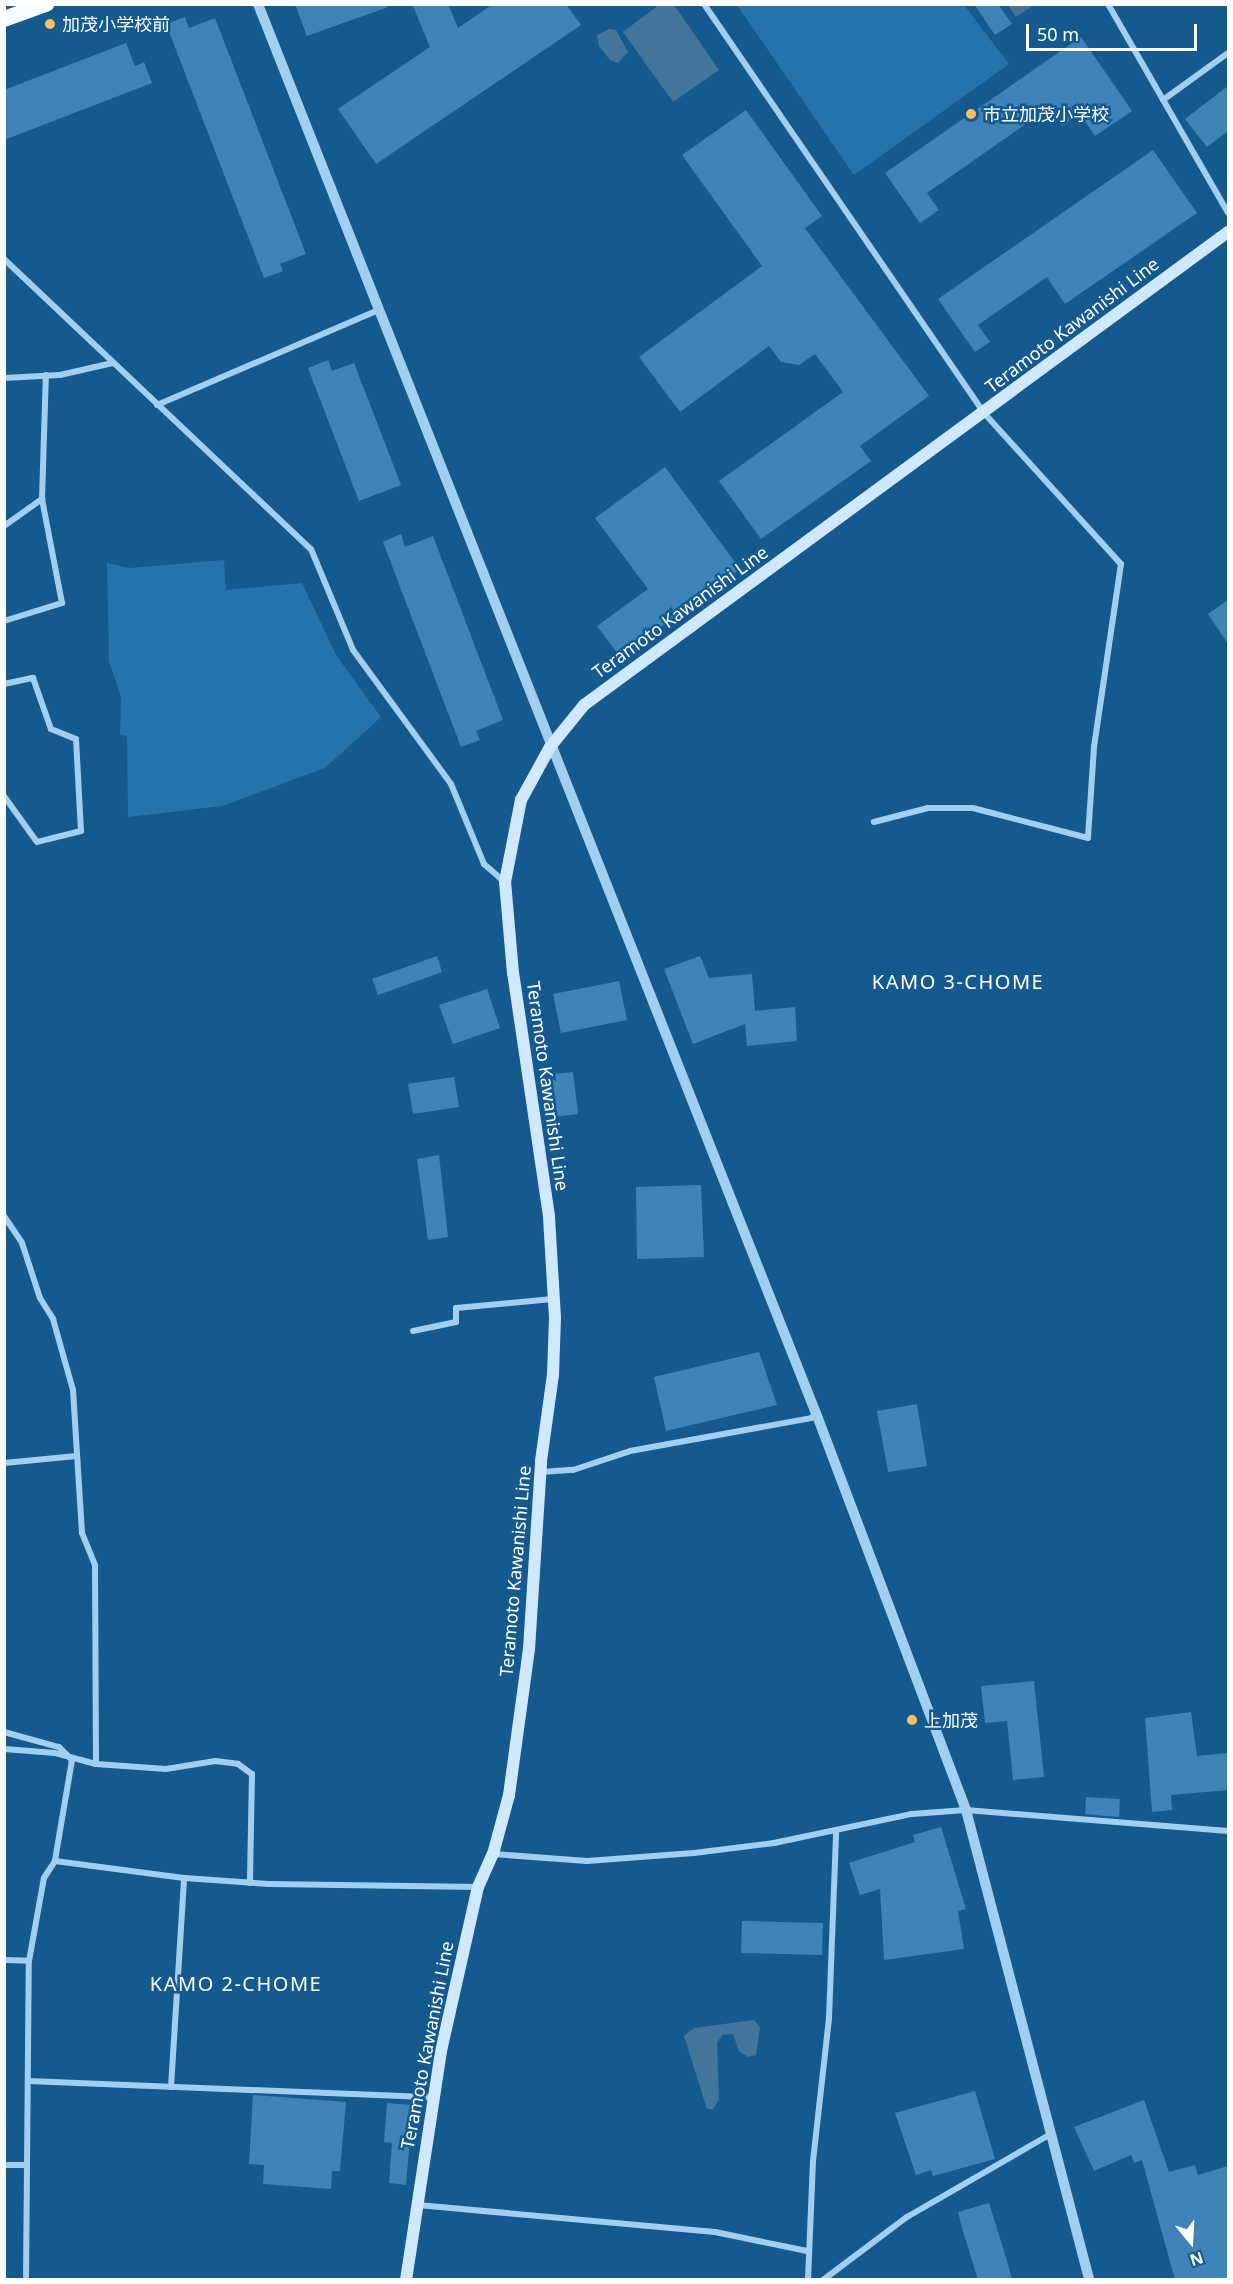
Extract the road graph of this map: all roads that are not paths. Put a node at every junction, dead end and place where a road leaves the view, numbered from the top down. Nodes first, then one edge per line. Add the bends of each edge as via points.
1 (46, 4) edge
2 (258, 4) edge
3 (704, 4) edge
4 (1108, 4) edge
5 (4, 19) edge
6 (1228, 53) edge
7 (1163, 100) junction
8 (1228, 213) edge
9 (1228, 232) edge
10 (4, 259) edge
11 (380, 310) junction
12 (113, 363) junction
13 (46, 375) junction
14 (4, 378) edge
15 (157, 405) junction
16 (984, 413) junction
17 (42, 499) junction
18 (4, 526) edge
19 (4, 621) edge
20 (4, 684) edge
21 (550, 747) junction
22 (4, 796) edge
23 (874, 822) dead end
24 (505, 882) junction
25 (4, 1216) edge
26 (554, 1299) junction
27 (413, 1331) dead end
28 (816, 1413) junction
29 (77, 1456) junction
30 (4, 1463) edge
31 (541, 1472) junction
32 (4, 1732) edge
33 (4, 1749) edge
34 (72, 1760) junction
35 (96, 1764) junction
36 (966, 1810) junction
37 (1228, 1831) edge
38 (836, 1832) junction
39 (493, 1854) junction
40 (55, 1861) junction
41 (184, 1878) junction
42 (250, 1882) junction
43 (478, 1887) junction
44 (4, 1960) edge
45 (30, 1961) junction
46 (28, 2081) junction
47 (171, 2087) junction
48 (433, 2097) junction
49 (1048, 2135) junction
50 (4, 2165) edge
51 (27, 2165) junction
52 (417, 2205) junction
53 (807, 2250) junction
54 (26, 2280) edge
55 (406, 2280) edge
56 (808, 2280) edge
57 (823, 2280) edge
58 (1089, 2280) edge

1 - 5 highway
2 - 11 street
3 - 16 street
4 - 7 street
6 - 7 street
7 - 8 street
9 - 16 main road, Teramoto Kawanishi Line
10 - 12 street
11 - 15 street
11 - 21 street
12 - 13 street
12 - 15 street
13 - 14 street
13 - 17 street
15 - 24 street via 311,549 353,650 451,784 484,864
16 - 21 main road, Teramoto Kawanishi Line via 584,705
16 - 23 street via 1121,564 1095,740 1088,838 973,808 928,808
17 - 18 street
17 - 19 street via 62,603
20 - 22 street via 33,678 51,729 76,739 81,831 37,842
21 - 24 main road, Teramoto Kawanishi Line via 521,800
21 - 28 street
24 - 26 main road, Teramoto Kawanishi Line via 513,973 549,1216
25 - 29 street via 22,1243 62,1351 73,1390
26 - 27 street via 456,1308 456,1322
26 - 31 main road, Teramoto Kawanishi Line via 553,1375
28 - 31 street via 811,1418 630,1451 573,1470
28 - 36 street
29 - 30 street
29 - 35 street via 82,1533 95,1565
31 - 39 main road, Teramoto Kawanishi Line via 529,1649 509,1795
32 - 34 street via 59,1747
33 - 34 street via 55,1753
34 - 35 street
34 - 40 street
35 - 42 street via 166,1769 215,1761 238,1764 252,1774
36 - 37 street
36 - 38 street via 912,1814
36 - 49 street
38 - 39 street via 694,1853 587,1861
38 - 53 street via 829,2018
39 - 43 main road, Teramoto Kawanishi Line
40 - 41 street
40 - 45 street via 44,1878
41 - 42 street
41 - 47 street
42 - 43 street
43 - 48 main road, Teramoto Kawanishi Line
44 - 45 street
45 - 46 street
46 - 47 street
46 - 51 street
47 - 48 street
48 - 52 main road, Teramoto Kawanishi Line
49 - 57 street via 907,2217
49 - 58 street
50 - 51 street
51 - 54 street
52 - 53 street via 715,2232
52 - 55 main road, Teramoto Kawanishi Line
53 - 56 street

